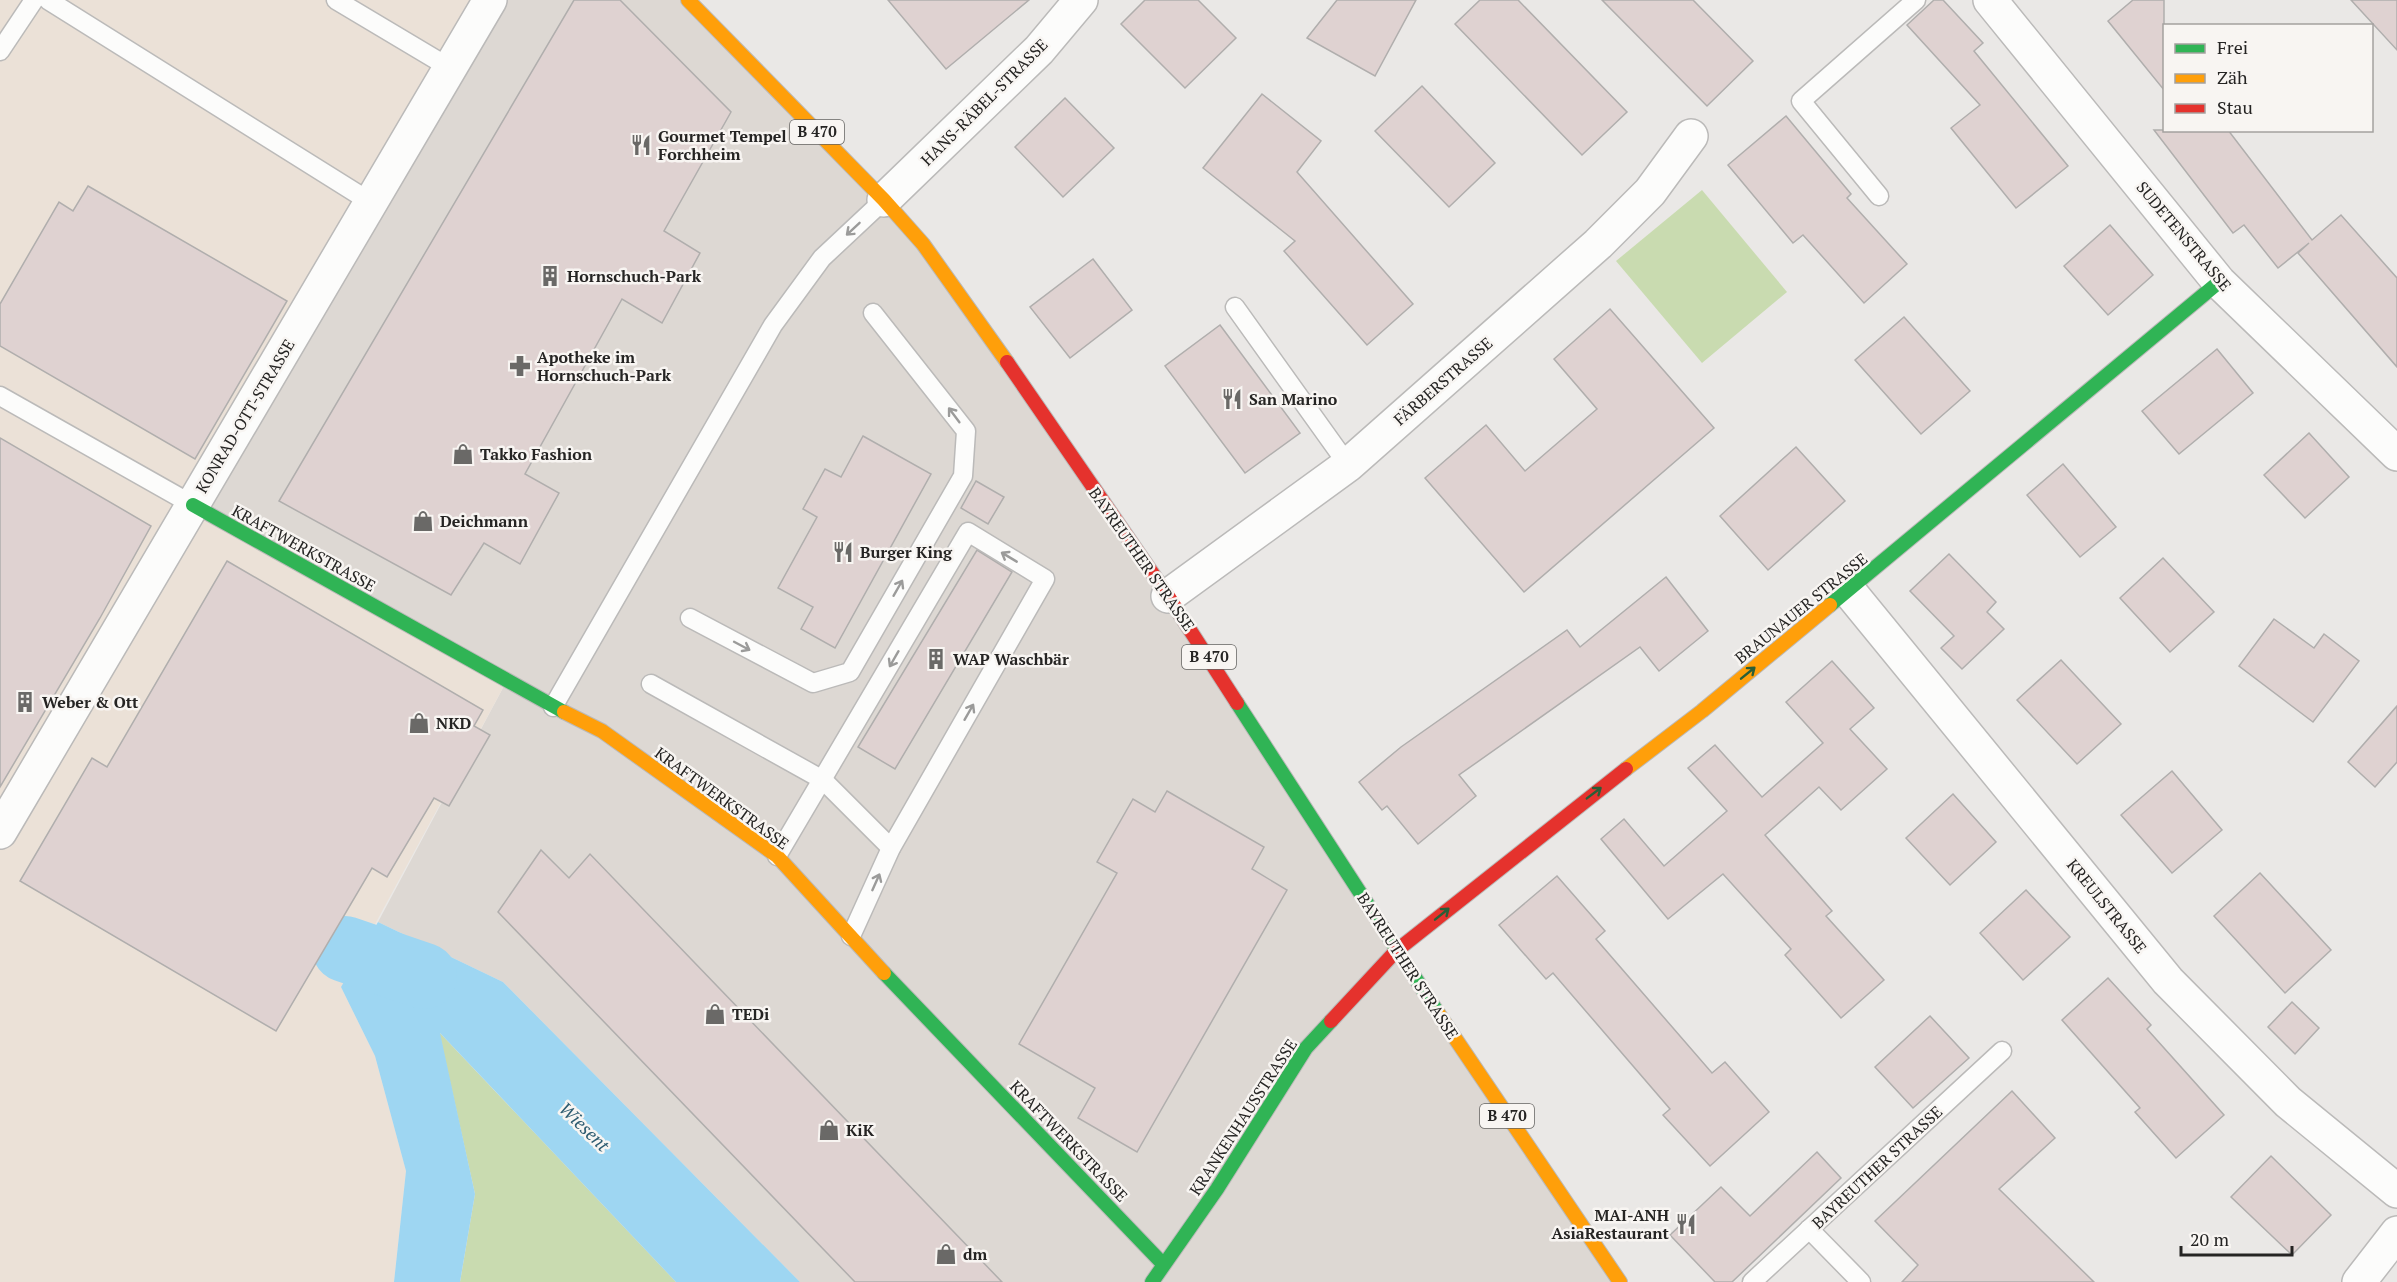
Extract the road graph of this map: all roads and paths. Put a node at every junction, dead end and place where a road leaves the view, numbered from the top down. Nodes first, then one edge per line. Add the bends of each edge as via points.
1 (34, 0) edge
2 (48, 0) edge
3 (336, 0) edge
4 (490, 0) edge
5 (688, 0) edge
6 (1081, 0) edge
7 (1916, 0) edge
8 (1990, 0) edge
9 (0, 51) edge
10 (450, 68) junction
11 (1691, 136) dead end
12 (1880, 196) dead end
13 (884, 200) junction
14 (372, 203) junction
15 (2219, 282) junction
16 (1235, 307) dead end
17 (873, 313) dead end
18 (0, 396) edge
19 (2397, 454) edge
20 (1348, 465) junction
21 (193, 505) junction
22 (1849, 591) junction
23 (1168, 596) junction
24 (690, 618) dead end
25 (651, 684) dead end
26 (553, 707) junction
27 (823, 780) junction
28 (0, 832) edge
29 (891, 848) junction
30 (777, 856) junction
31 (851, 936) junction
32 (1396, 951) junction
33 (2002, 1052) dead end
34 (2397, 1191) edge
35 (1809, 1229) junction
36 (2397, 1233) edge
37 (1163, 1264) junction
38 (1152, 1282) edge
39 (1620, 1282) edge
40 (1752, 1282) edge
41 (1861, 1282) edge
42 (2359, 1282) edge

1 - 9 lane
2 - 14 lane
3 - 10 lane
4 - 10 street, KONRAD-OTT-STRASSE
5 - 13 street, BAYREUTHER STRASSE / B 470
6 - 13 street, HANS-RÄBEL-STRASSE via 1039,50
7 - 12 lane via 1801,101
8 - 15 street, SUDETENSTRASSE
10 - 14 street, KONRAD-OTT-STRASSE
11 - 20 street, FÄRBERSTRASSE via 1650,192 1598,244
13 - 23 street, BAYREUTHER STRASSE / B 470 via 923,244
13 -> 26 lane via 822,258 773,325
14 - 21 street, KONRAD-OTT-STRASSE
15 - 19 street, SUDETENSTRASSE
15 - 22 street, BRAUNAUER STRASSE
16 - 20 lane
24 -> 17 lane via 813,683 850,672 963,476 966,431
18 - 21 lane
20 - 23 street, FÄRBERSTRASSE
21 - 26 street, KRAFTWERKSTRASSE
21 - 28 street, KONRAD-OTT-STRASSE
32 -> 22 street, BRAUNAUER STRASSE
22 - 34 street, KREULSTRASSE via 2168,981 2288,1102
23 - 32 street, BAYREUTHER STRASSE / B 470
25 - 27 lane
26 - 30 street, KRAFTWERKSTRASSE via 602,730
27 - 29 lane
29 -> 27 lane via 1046,579 968,532
27 - 30 lane
31 -> 29 lane
30 - 31 street, KRAFTWERKSTRASSE
31 - 37 street, KRAFTWERKSTRASSE
32 - 37 street, KRANKENHAUSSTRASSE via 1306,1048 1217,1189
32 - 39 street, BAYREUTHER STRASSE / B 470
33 - 35 lane, BAYREUTHER STRASSE
35 - 40 lane, BAYREUTHER STRASSE
35 - 41 lane
36 - 42 street
37 - 38 street, KRANKENHAUSSTRASSE

